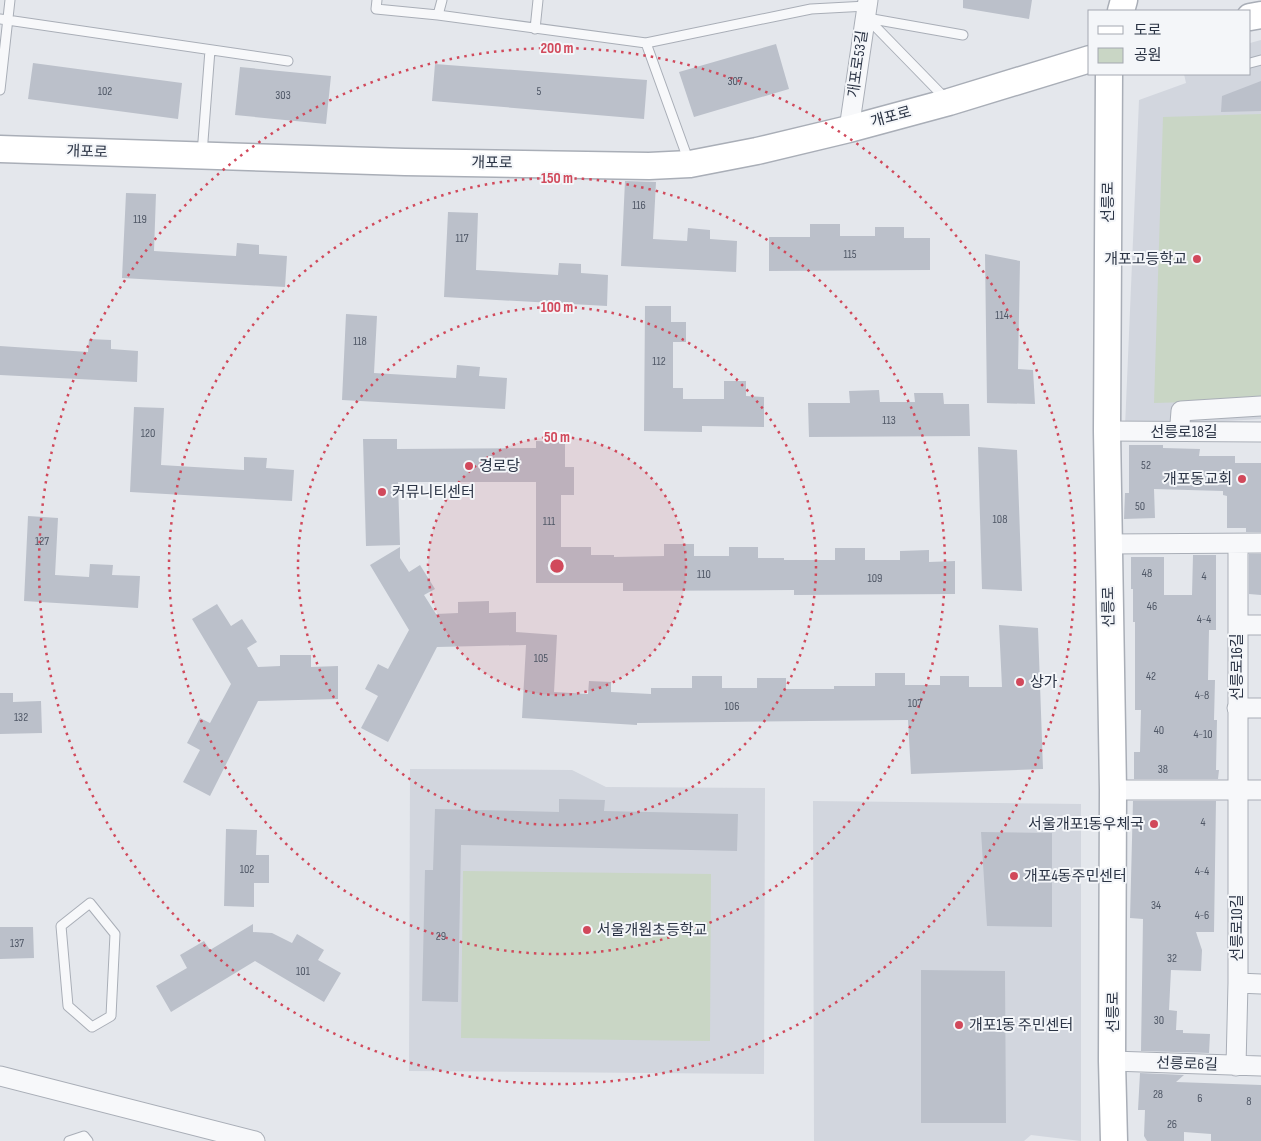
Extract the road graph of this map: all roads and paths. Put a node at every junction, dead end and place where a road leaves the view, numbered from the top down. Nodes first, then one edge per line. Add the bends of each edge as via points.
1 (10, 0) edge
2 (377, 0) edge
3 (442, 0) edge
4 (538, 0) edge
5 (811, 5) edge
6 (868, 6) edge
7 (438, 15) junction
8 (4, 20) edge
9 (535, 29) junction
10 (963, 35) dead end
11 (646, 42) junction
12 (210, 50) junction
13 (1088, 60) edge
14 (288, 61) dead end
15 (1109, 75) edge
16 (0, 90) edge
17 (949, 102) junction
18 (849, 129) junction
19 (0, 149) edge
20 (202, 155) junction
21 (690, 164) junction
22 (1261, 406) edge
23 (1180, 424) dead end
24 (1107, 432) junction
25 (1261, 432) edge
26 (1261, 534) edge
27 (1231, 539) junction
28 (1108, 544) junction
29 (1261, 544) edge
30 (1238, 625) junction
31 (1261, 625) edge
32 (1237, 708) junction
33 (1261, 708) edge
34 (1113, 790) junction
35 (1237, 790) junction
36 (1261, 790) edge
37 (1238, 983) junction
38 (1261, 984) edge
39 (92, 1027) joint
40 (1112, 1061) junction
41 (1236, 1066) junction
42 (1261, 1066) edge
43 (0, 1076) edge
44 (69, 1141) edge
45 (88, 1141) edge
46 (255, 1141) edge
47 (1114, 1141) edge

1 - 8 lane
2 - 7 lane via 376,9
3 - 7 lane
4 - 9 lane
5 - 6 lane
5 - 11 lane
6 - 10 lane
6 - 17 lane
6 - 18 street, 개포로53길
7 - 9 lane
8 - 12 lane
8 - 16 lane
9 - 11 lane
11 - 21 lane
12 - 14 lane
12 - 20 lane
13 - 17 street, 개포로
15 - 24 street, 선릉로
17 - 18 street, 개포로
18 - 21 street, 개포로
19 - 20 street, 개포로
20 - 21 street, 개포로 via 405,162
22 - 23 street via 1181,411
24 - 25 street, 선릉로18길
24 - 28 street, 선릉로
26 - 27 lane
27 - 28 street
27 - 29 street
27 - 30 street, 선릉로16길
28 - 34 street, 선릉로
30 - 31 street
30 - 32 street, 선릉로16길
32 - 33 street
32 - 35 street, 선릉로16길
34 - 35 street
34 - 40 street, 선릉로
35 - 36 street
35 - 37 street, 선릉로10길
37 - 38 street
37 - 41 street, 선릉로10길
39 - 39 lane via 111,1016 115,934 90,902 61,926 68,1006
40 - 41 street, 선릉로6길
40 - 47 street, 선릉로
41 - 42 street, 선릉로6길
43 - 46 street
44 - 45 lane via 84,1136

